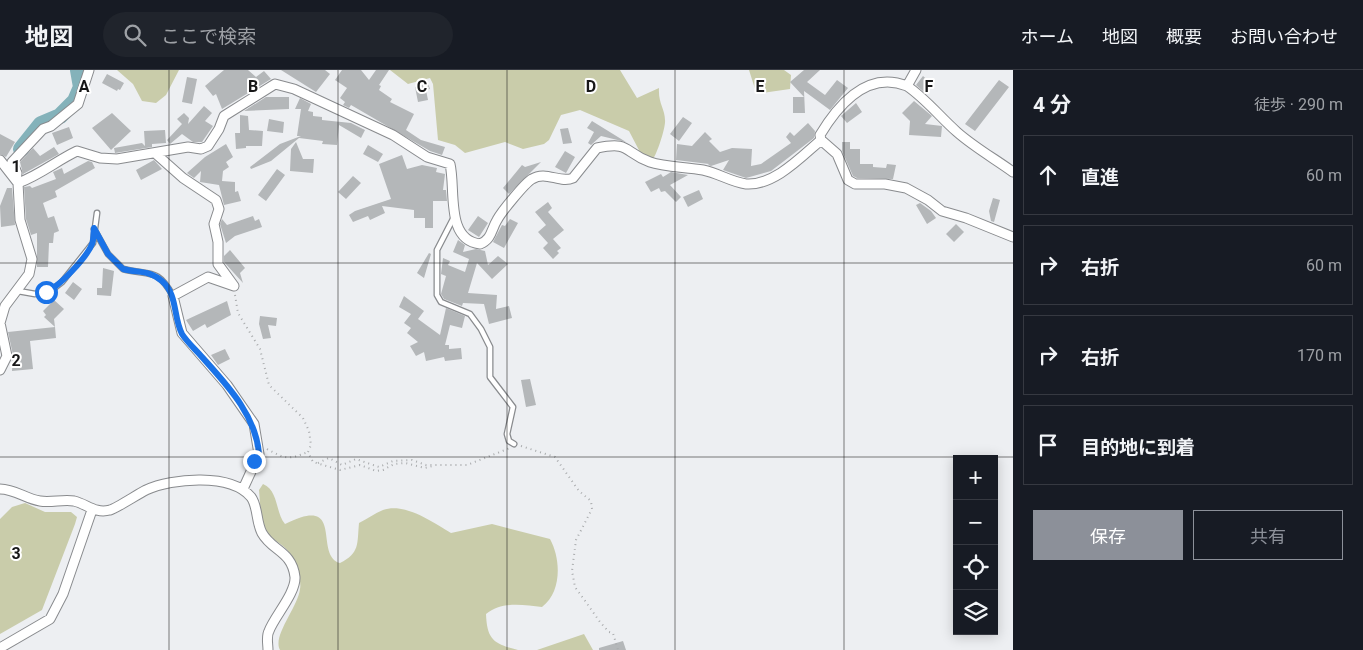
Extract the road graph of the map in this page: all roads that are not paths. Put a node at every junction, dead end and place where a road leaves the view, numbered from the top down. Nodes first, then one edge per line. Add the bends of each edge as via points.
1 (89, 70) edge
2 (916, 70) edge
3 (907, 86) junction
4 (822, 140) junction
5 (156, 154) junction
6 (0, 160) edge
7 (1013, 172) edge
8 (17, 181) junction
9 (96, 213) dead end
10 (454, 219) junction
11 (94, 228) junction
12 (1013, 237) edge
13 (18, 291) junction
14 (172, 296) junction
15 (0, 370) edge
16 (514, 444) road end
17 (0, 489) edge
18 (243, 489) junction
19 (92, 510) junction
20 (0, 648) edge
21 (268, 650) edge

1 - 8 street via 78,104 43,129 12,162
2 - 3 street
3 - 4 street via 893,79 861,83 836,108 820,134
3 - 7 street via 959,134
4 - 10 street via 784,170 748,184 730,180 719,173 656,164 616,144 597,148 573,178 540,175 530,180 502,211 486,242 474,244 466,239
4 - 12 street via 837,154 844,174 855,184 906,188 942,211
5 - 8 street via 117,159 77,151 36,176
5 - 10 street via 208,146 224,116 274,84 294,89 393,135 426,157 450,164
5 - 14 street via 183,178 216,200 220,209 214,224 218,264 234,286 208,277
6 - 8 street
8 - 13 street via 20,220 32,259 29,274
9 - 11 lane
10 - 16 lane via 437,250 437,295 441,302 470,314 484,336 490,348 490,377 513,407 507,434
11 - 13 lane via 92,243 54,289 35,294
11 - 14 lane via 108,254 123,269 148,271 167,286
13 - 15 street via 5,306 0,323 7,356
14 - 18 street via 182,333 254,424 259,454
17 - 19 street via 38,501 74,501
18 - 19 street via 231,483 175,482 148,489 111,510
18 - 21 street via 253,499 263,536 284,552 292,565 295,580 268,633
19 - 20 street via 63,594 50,619

